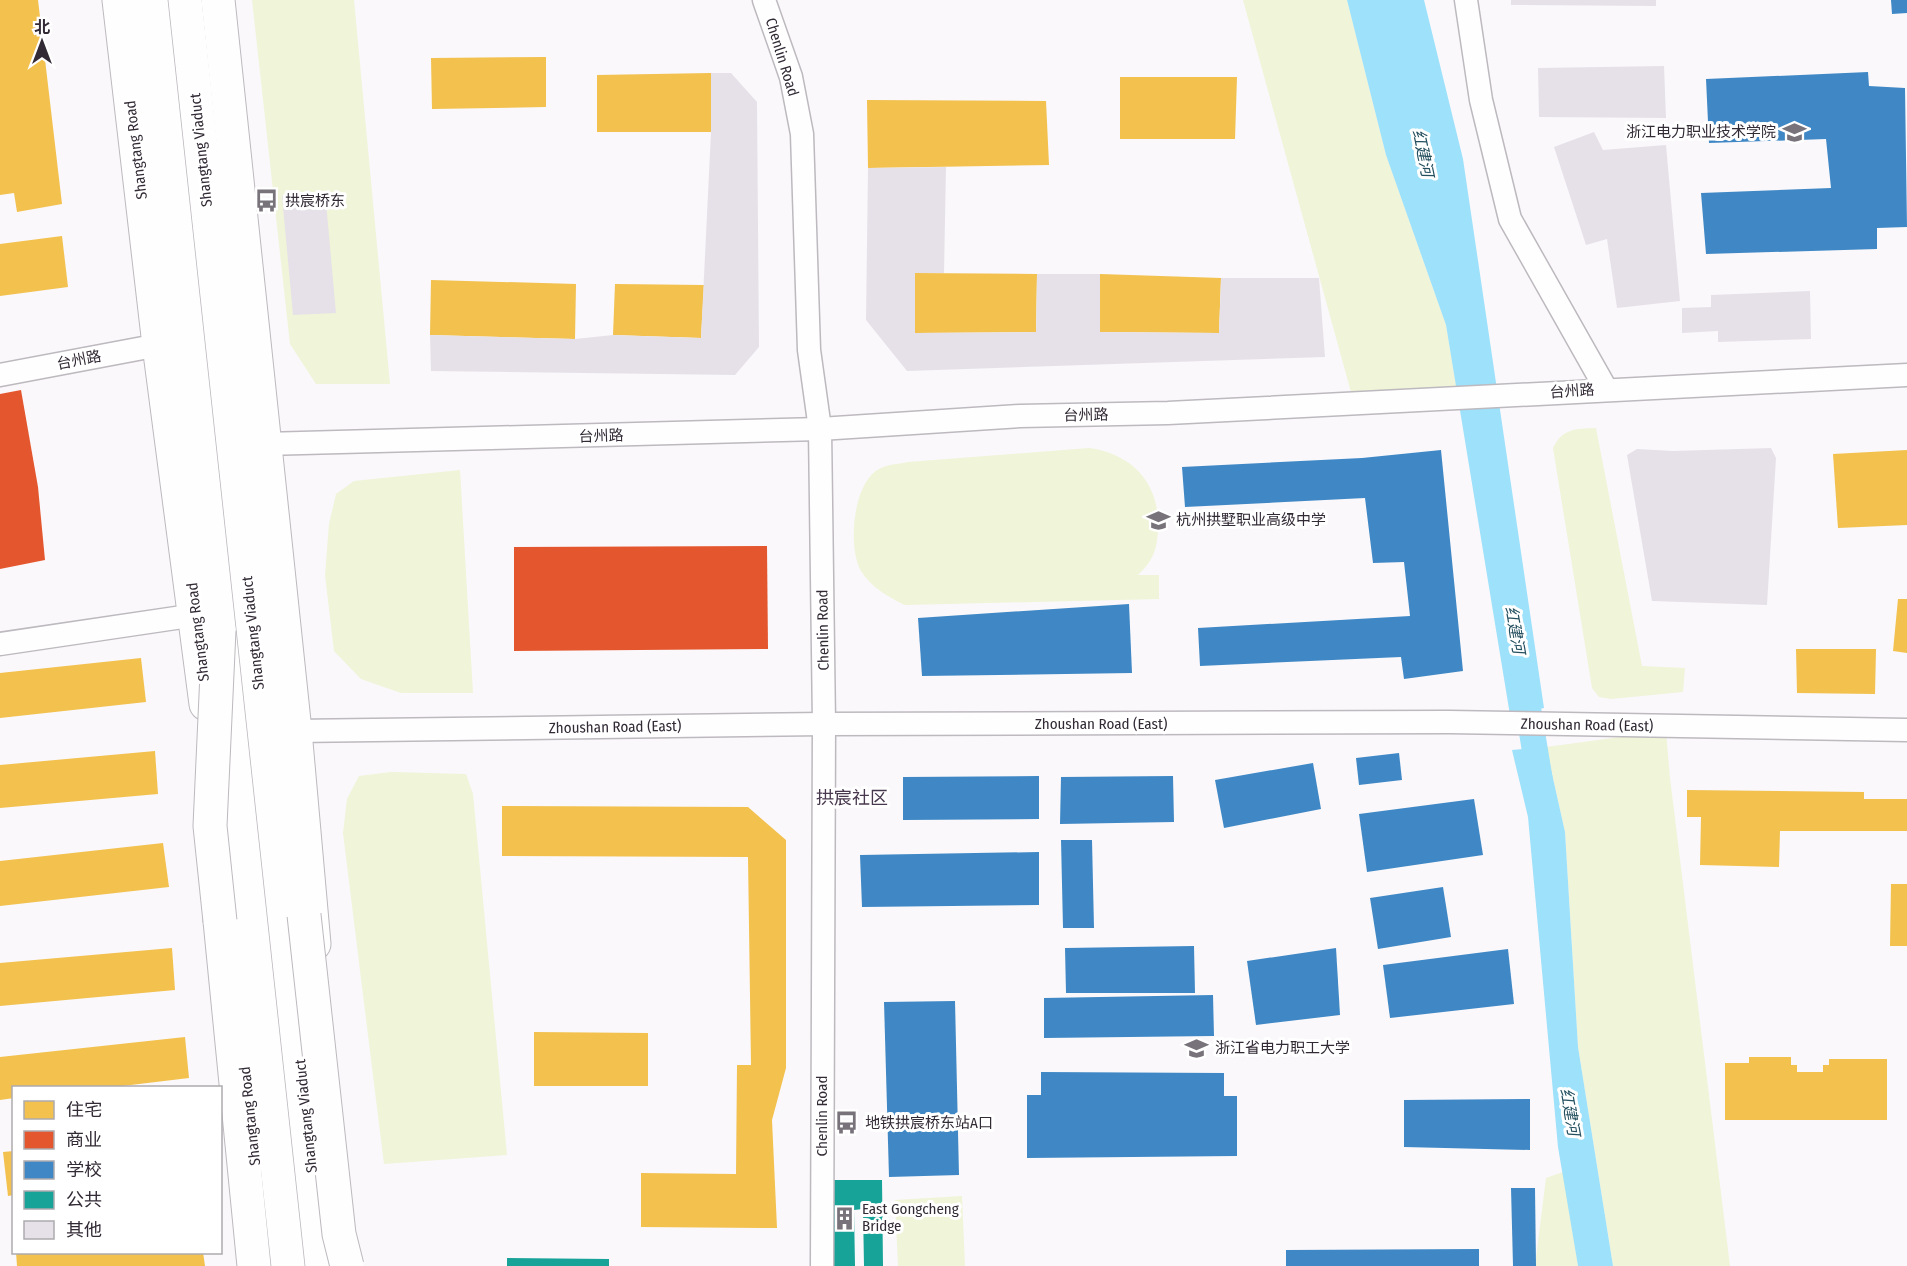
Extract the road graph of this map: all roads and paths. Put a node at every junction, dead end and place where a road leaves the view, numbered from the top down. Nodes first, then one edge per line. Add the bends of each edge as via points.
1 (119, 0) edge
2 (151, 0) edge
3 (185, 0) edge
4 (218, 0) edge
5 (764, 0) edge
6 (1466, 0) edge
7 (159, 345) junction
8 (0, 375) edge
9 (1907, 375) edge
10 (1606, 389) junction
11 (820, 429) junction
12 (265, 444) junction
13 (208, 622) junction
14 (252, 622) junction
15 (0, 644) edge
16 (825, 724) junction
17 (1907, 730) edge
18 (295, 731) junction
19 (254, 1266) edge
20 (267, 1266) edge
21 (288, 1266) edge
22 (322, 1266) edge
23 (342, 1266) edge
24 (347, 1266) edge
25 (822, 1266) edge

1 - 7 main road, Shangtang Road
2 - 13 main road
3 - 14 main road, Shangtang Viaduct
4 - 12 main road
5 - 11 street, Chenlin Road via 791,77 802,134 809,350
6 - 10 street via 1481,100 1510,219
7 - 8 street, 台州路
7 - 13 main road, Shangtang Road
9 - 10 street, 台州路
10 - 11 street, 台州路
11 - 12 street, 台州路
11 - 16 street, Chenlin Road
12 - 18 main road
13 - 15 street
13 - 19 main road, bridge via 210,826
13 - 20 main road, Shangtang Road
13 - 21 main road, bridge
14 - 22 main road, Shangtang Viaduct
14 - 24 main road, bridge via 295,830 339,1234
16 - 17 street, Zhoushan Road (East) via 1449,722
16 - 18 street, Zhoushan Road (East)
16 - 25 street, Chenlin Road
18 - 23 main road

